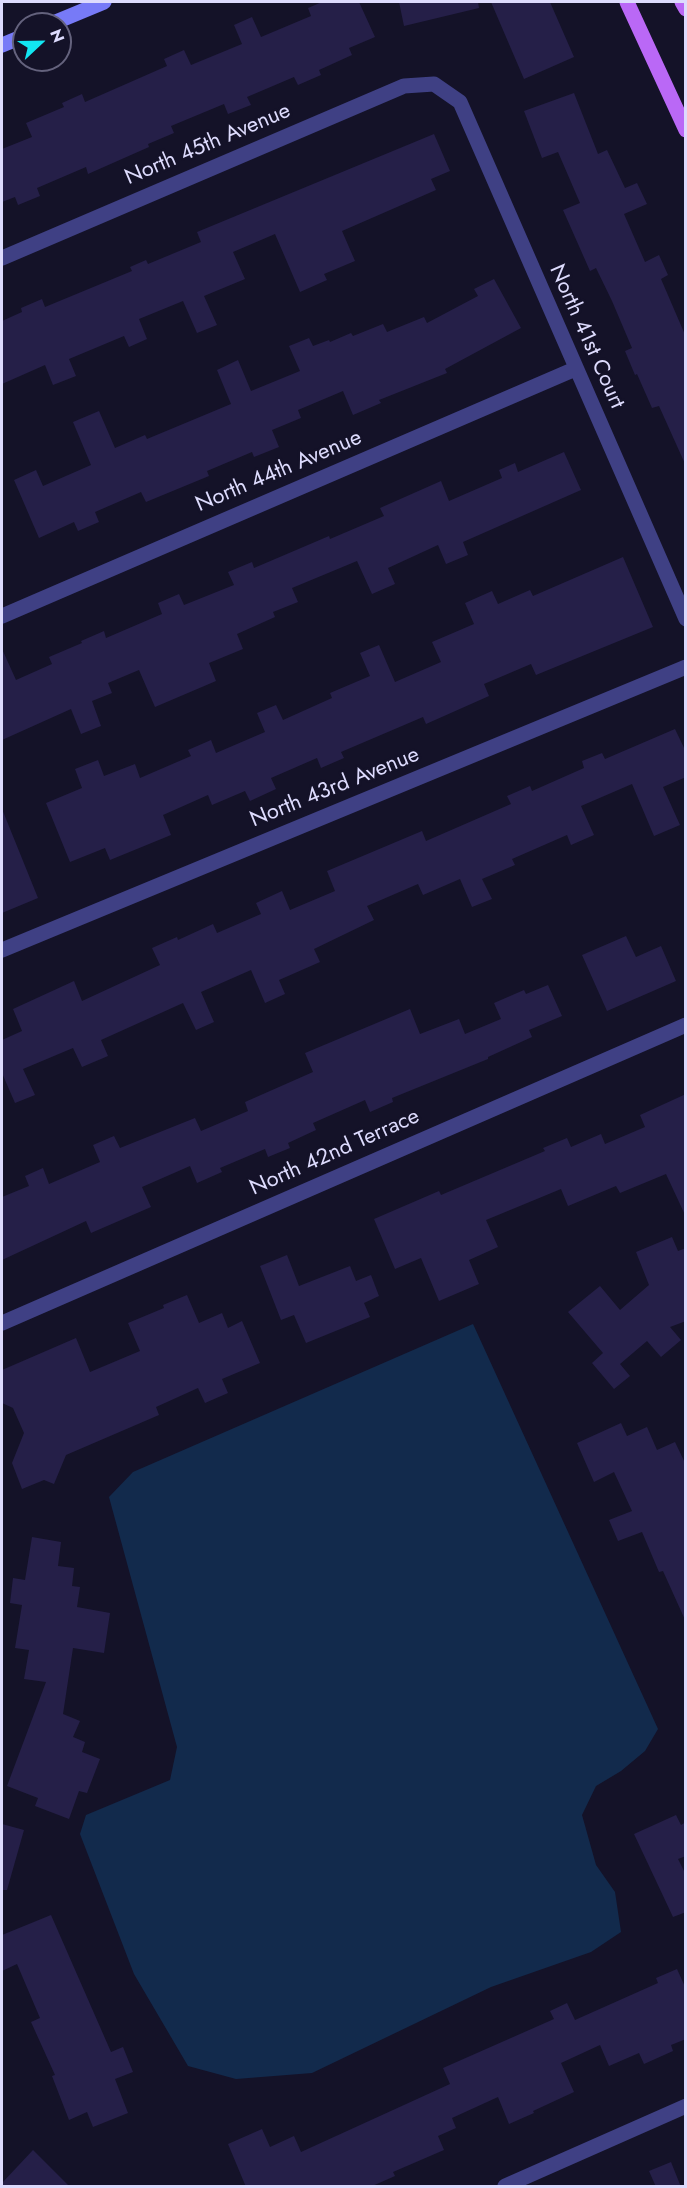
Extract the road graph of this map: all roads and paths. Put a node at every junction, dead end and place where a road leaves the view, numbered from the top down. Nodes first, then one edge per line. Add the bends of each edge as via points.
1 (104, 2) edge
2 (627, 2) edge
3 (682, 2) edge
4 (686, 9) edge
5 (72, 15) edge
6 (434, 84) joint
7 (686, 130) edge
8 (2, 258) edge
9 (575, 369) junction
10 (2, 616) edge
11 (686, 619) edge
12 (686, 667) edge
13 (2, 950) edge
14 (686, 1025) edge
15 (2, 1323) edge
16 (686, 2106) edge
17 (505, 2187) edge

1 - 5 street
2 - 7 main road
3 - 4 main road
6 - 8 street, North 45th Avenue via 404,86
6 - 9 street, North 41st Court via 459,102
9 - 10 street, North 44th Avenue
9 - 11 street, North 41st Court
12 - 13 street, North 43rd Avenue
14 - 15 street, North 42nd Terrace
16 - 17 street

